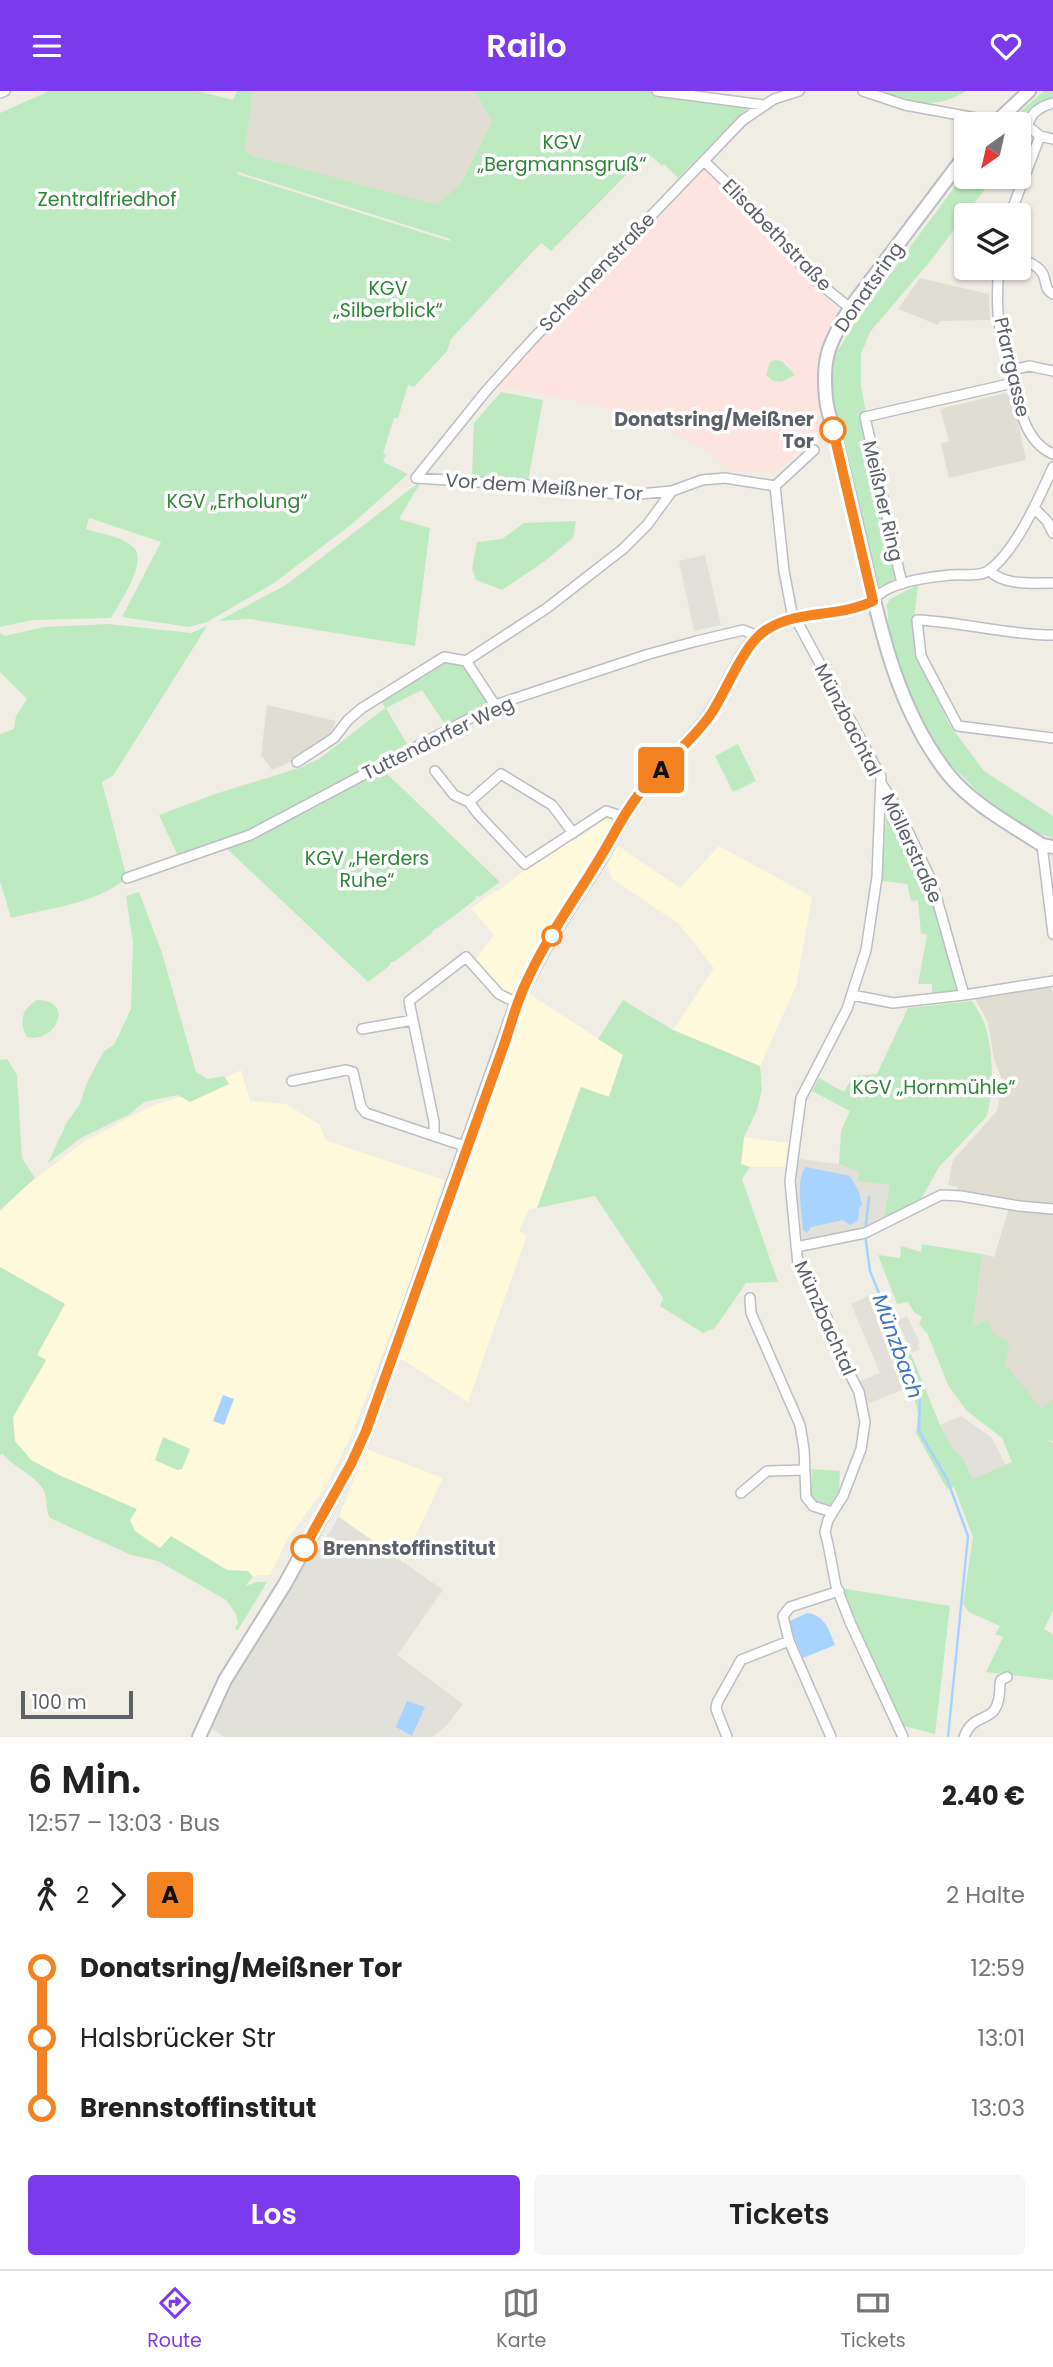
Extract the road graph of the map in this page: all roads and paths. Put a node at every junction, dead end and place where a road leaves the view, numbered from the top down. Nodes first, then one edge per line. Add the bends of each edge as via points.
1 (5, 91) edge
2 (657, 91) edge
3 (799, 91) edge
4 (863, 91) edge
5 (1029, 91) edge
6 (0, 93) edge
7 (1053, 103) edge
8 (764, 105) junction
9 (1007, 112) edge
10 (954, 114) edge
11 (1040, 136) junction
12 (1053, 139) edge
13 (704, 161) junction
14 (954, 170) edge
15 (1015, 203) edge
16 (1031, 265) edge
17 (999, 280) edge
18 (1053, 294) edge
19 (850, 308) junction
20 (1013, 370) junction
21 (1053, 371) edge
22 (1013, 383) junction
23 (814, 450) dead end
24 (1053, 454) edge
25 (1053, 467) edge
26 (416, 478) joint
27 (775, 486) junction
28 (672, 491) junction
29 (1034, 508) junction
30 (1053, 533) edge
31 (989, 570) junction
32 (1053, 583) edge
33 (899, 586) junction
34 (873, 601) junction
35 (795, 618) junction
36 (758, 635) junction
37 (1053, 635) edge
38 (466, 661) junction
39 (495, 705) junction
40 (1053, 738) edge
41 (297, 762) dead end
42 (435, 771) dead end
43 (881, 783) junction
44 (469, 802) junction
45 (624, 817) junction
46 (573, 833) junction
47 (1047, 846) edge
48 (127, 878) dead end
49 (1053, 934) edge
50 (1053, 981) edge
51 (852, 995) junction
52 (964, 995) junction
53 (517, 1003) junction
54 (413, 1020) junction
55 (362, 1029) dead end
56 (292, 1081) dead end
57 (435, 1135) junction
58 (467, 1147) junction
59 (1053, 1209) edge
60 (796, 1247) junction
61 (750, 1298) dead end
62 (805, 1470) junction
63 (741, 1493) dead end
64 (832, 1511) junction
65 (839, 1591) junction
66 (789, 1641) junction
67 (1007, 1677) dead end
68 (198, 1737) edge
69 (727, 1737) edge
70 (831, 1737) edge
71 (903, 1737) edge
72 (964, 1737) edge

1 - 6 street
2 - 8 street
3 - 8 street, Scheunenstraße
4 - 10 street
5 - 9 main road
7 - 11 street via 1029,119 1028,126
8 - 13 street, Scheunenstraße
11 - 12 street
11 - 15 street
13 - 19 street, Elisabethstraße via 814,279
13 - 26 street, Scheunenstraße via 514,360
14 - 19 main road, Donatsring
16 - 18 street via 1043,274 1046,289
17 - 20 street, Pfarrgasse via 1001,333
19 - 34 main road, Donatsring via 826,353 824,380
20 - 21 street via 1029,366
20 - 22 street, Pfarrgasse
22 - 24 street, Pfarrgasse via 1034,441
22 - 33 street, Meißner Ring via 865,418
23 - 27 street
25 - 29 street
26 - 28 street, Vor dem Meißner Tor via 628,495
27 - 28 street, Vor dem Meißner Tor via 725,478 702,480
27 - 35 street, Münzbachtal via 784,571
28 - 38 street via 623,549 547,608
29 - 30 street
29 - 31 street
31 - 32 street via 1010,580
31 - 33 street
33 - 34 street via 880,592
34 - 35 main road
34 - 47 main road via 897,681 925,742 974,799
35 - 36 main road
35 - 43 street, Münzbachtal
36 - 39 street, Tuttendorfer Weg via 743,630 657,651
36 - 45 main road via 706,721
37 - 40 street via 917,620 921,656 958,726
38 - 39 street
38 - 41 street via 444,657 362,708 334,738
39 - 48 street, Tuttendorfer Weg via 250,835
42 - 44 street via 454,795
43 - 51 street, Münzbachtal via 873,911
43 - 52 street, Möllerstraße via 932,883
44 - 46 street via 501,774 552,805
44 - 46 street via 525,864
45 - 46 street via 606,811
45 - 53 main road
47 - 49 street
50 - 52 street
51 - 52 street via 893,1003
51 - 60 street, Münzbachtal via 799,1105 790,1181
53 - 54 street via 499,994 466,957 409,1001
53 - 58 main road
54 - 55 street
54 - 57 street
56 - 57 street via 353,1072 366,1113
57 - 58 street
58 - 68 main road via 366,1431 285,1584 225,1680
59 - 60 street via 941,1195 871,1231
60 - 64 street, Münzbachtal via 801,1272 859,1392 865,1422 861,1449 843,1496
61 - 62 street via 751,1313 800,1425
62 - 63 street via 768,1471
62 - 64 street via 809,1502 819,1510
64 - 65 street, Münzbachtal via 825,1532
65 - 66 street via 786,1611 783,1620
65 - 71 street, Münzbachtal
66 - 69 street via 747,1657 738,1666 716,1709
66 - 70 street
67 - 72 street via 1000,1683 997,1709 970,1726

